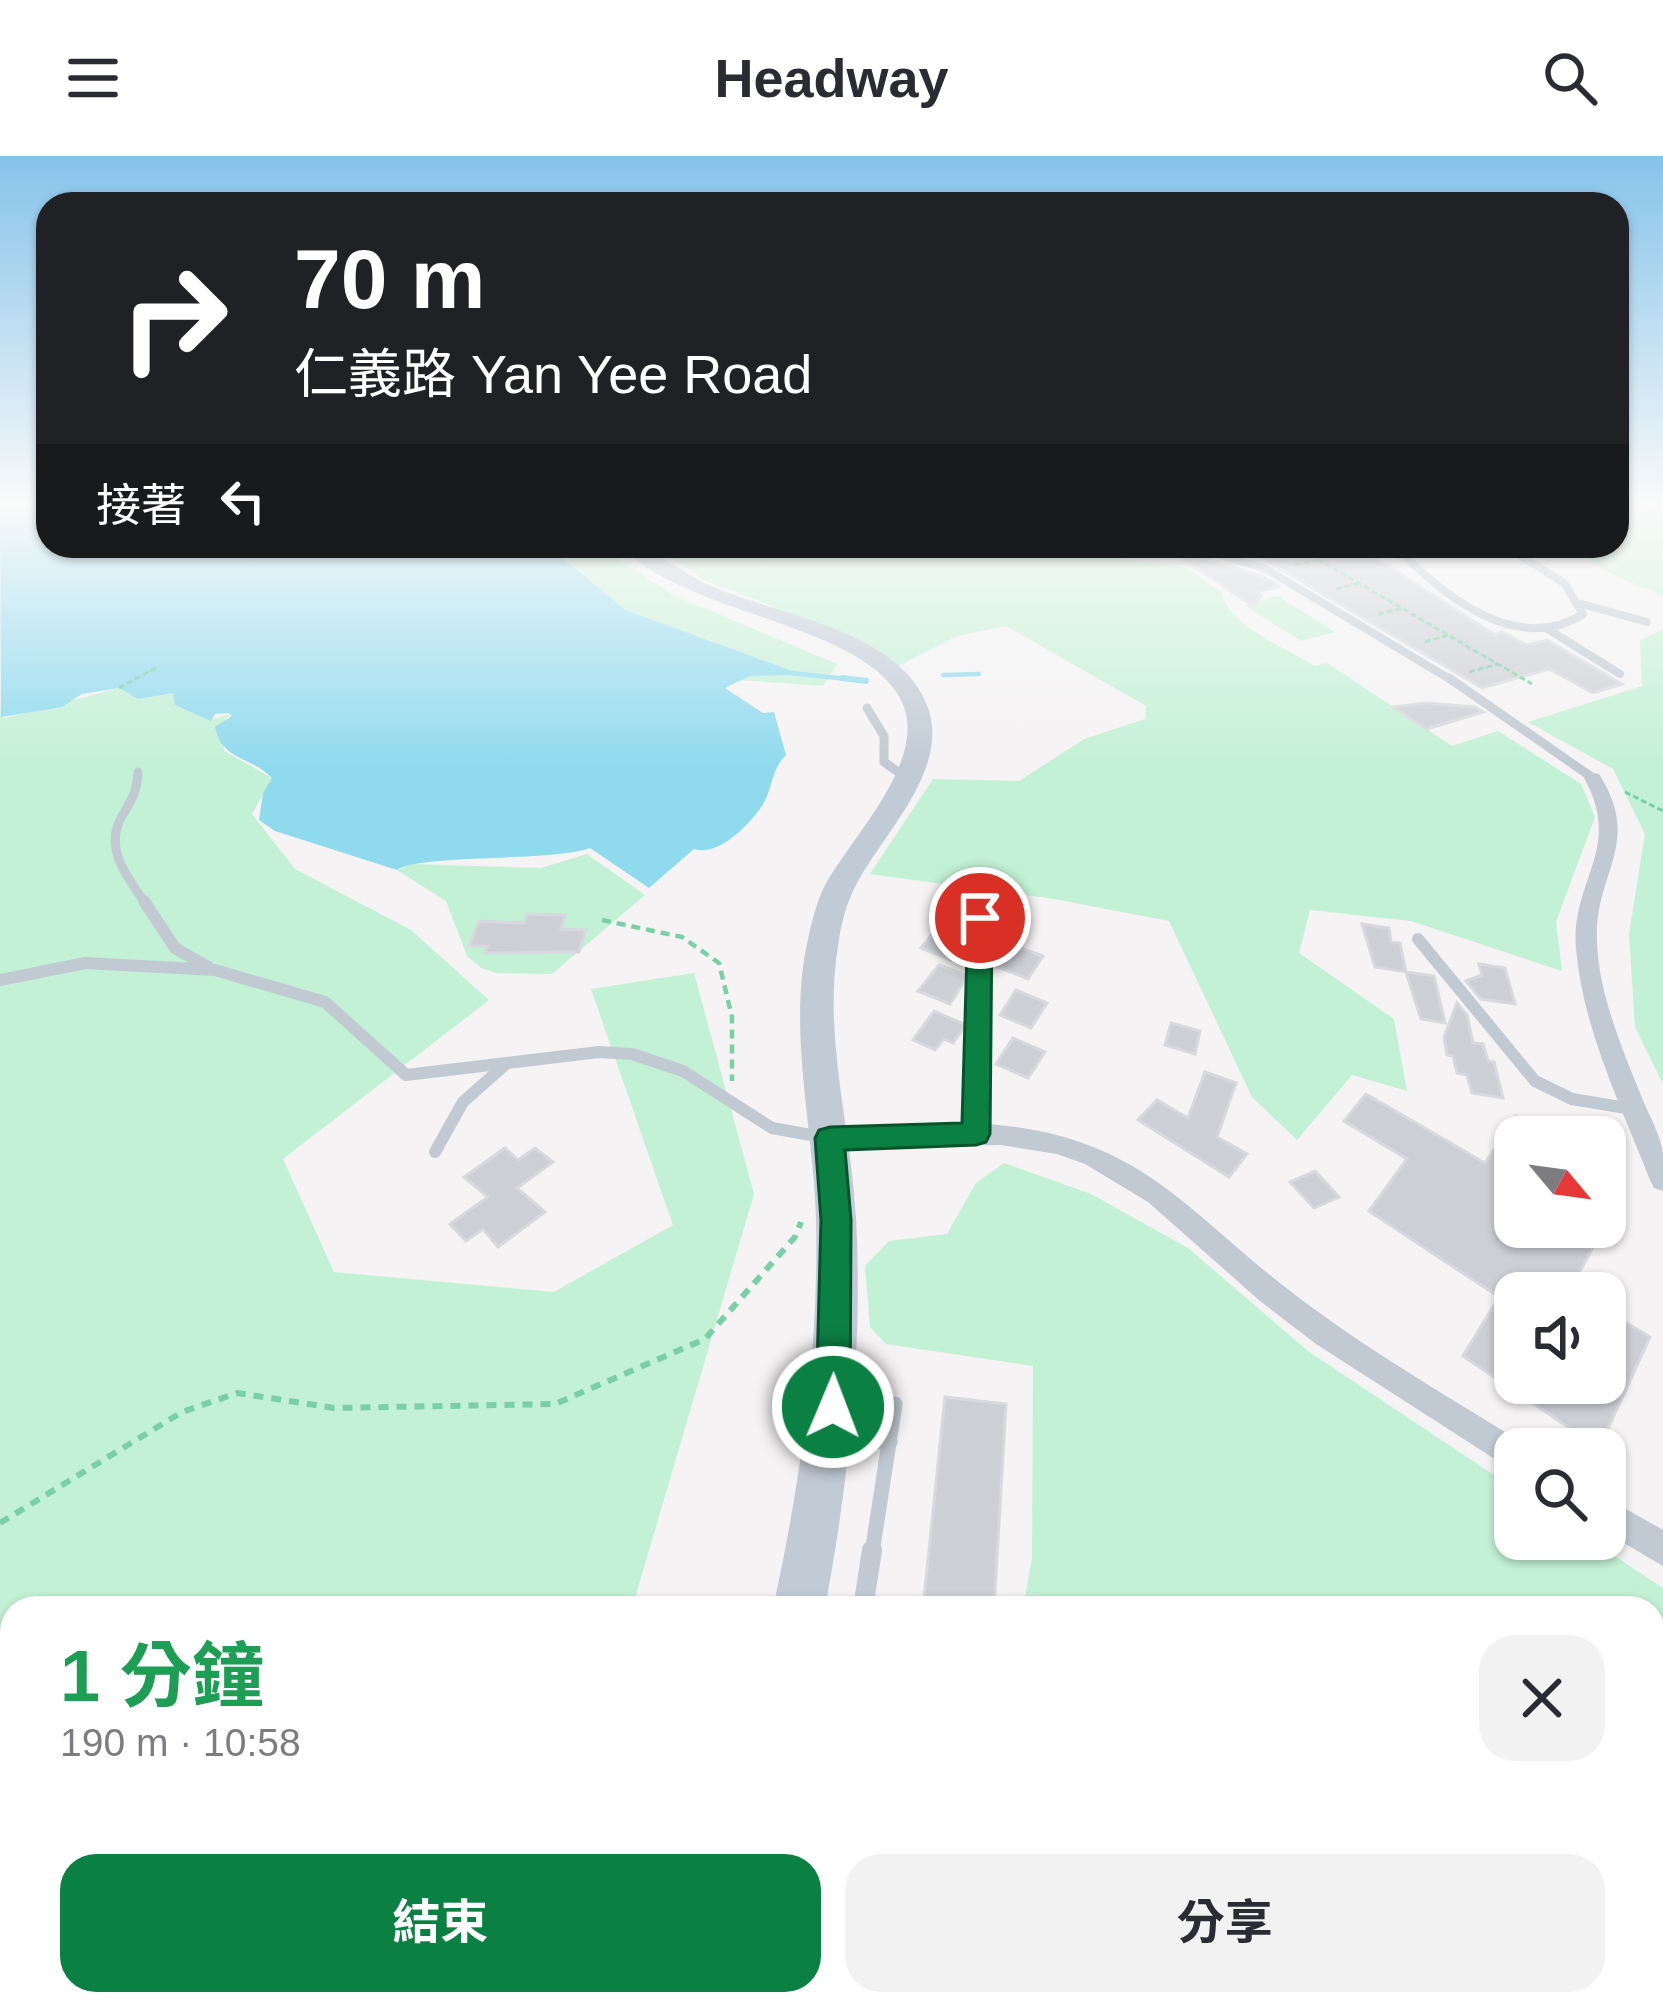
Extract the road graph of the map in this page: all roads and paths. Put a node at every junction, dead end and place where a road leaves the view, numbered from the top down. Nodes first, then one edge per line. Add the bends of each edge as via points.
1 (709, 593) edge
2 (1306, 593) edge
3 (1375, 593) edge
4 (1444, 593) edge
5 (1570, 593) edge
6 (1582, 604) junction
7 (1647, 622) dead end
8 (1546, 628) junction
9 (157, 667) dead end
10 (1620, 674) dead end
11 (1532, 684) dead end
12 (119, 688) dead end
13 (867, 708) dead end
14 (138, 772) dead end
15 (907, 778) junction
16 (1593, 778) junction
17 (1663, 811) edge
18 (980, 918) dead end
19 (602, 920) dead end
20 (1418, 939) dead end
21 (215, 970) junction
22 (0, 980) edge
23 (507, 1063) junction
24 (733, 1105) junction
25 (1635, 1109) junction
26 (976, 1134) junction
27 (830, 1138) junction
28 (435, 1152) dead end
29 (1663, 1180) edge
30 (802, 1217) dead end
31 (895, 1404) dead end
32 (828, 1438) junction
33 (890, 1442) junction
34 (1494, 1442) edge
35 (0, 1523) edge
36 (1626, 1526) edge
37 (1663, 1549) edge
38 (801, 1596) edge
39 (865, 1596) edge

1 - 15 street via 847,646 892,674 920,716
2 - 16 lane
3 - 11 path
4 - 8 lane via 1483,616
5 - 6 lane
6 - 7 lane
6 - 8 lane via 1576,621
8 - 10 lane
9 - 12 path
13 - 15 lane via 883,732 884,762
14 - 21 lane via 137,794 118,823 116,859 175,948
15 - 27 street via 829,912 817,1007
16 - 17 path
16 - 25 street via 1614,836 1593,883 1586,944
18 - 26 lane
19 - 24 path via 682,937 719,963 732,1017
20 - 25 lane via 1534,1081 1572,1099
21 - 22 lane via 86,963
21 - 23 lane via 325,1003 406,1075
23 - 24 lane via 632,1054 683,1072
23 - 28 lane via 463,1102
24 - 27 lane via 772,1128
25 - 29 street
26 - 27 street
26 - 34 street via 1059,1144 1149,1185 1298,1315
27 - 32 street via 836,1220
30 - 35 path via 796,1237 705,1339 555,1404 334,1408 237,1393 182,1412
31 - 33 lane
32 - 33 lane
32 - 38 street
33 - 39 lane
36 - 37 street

